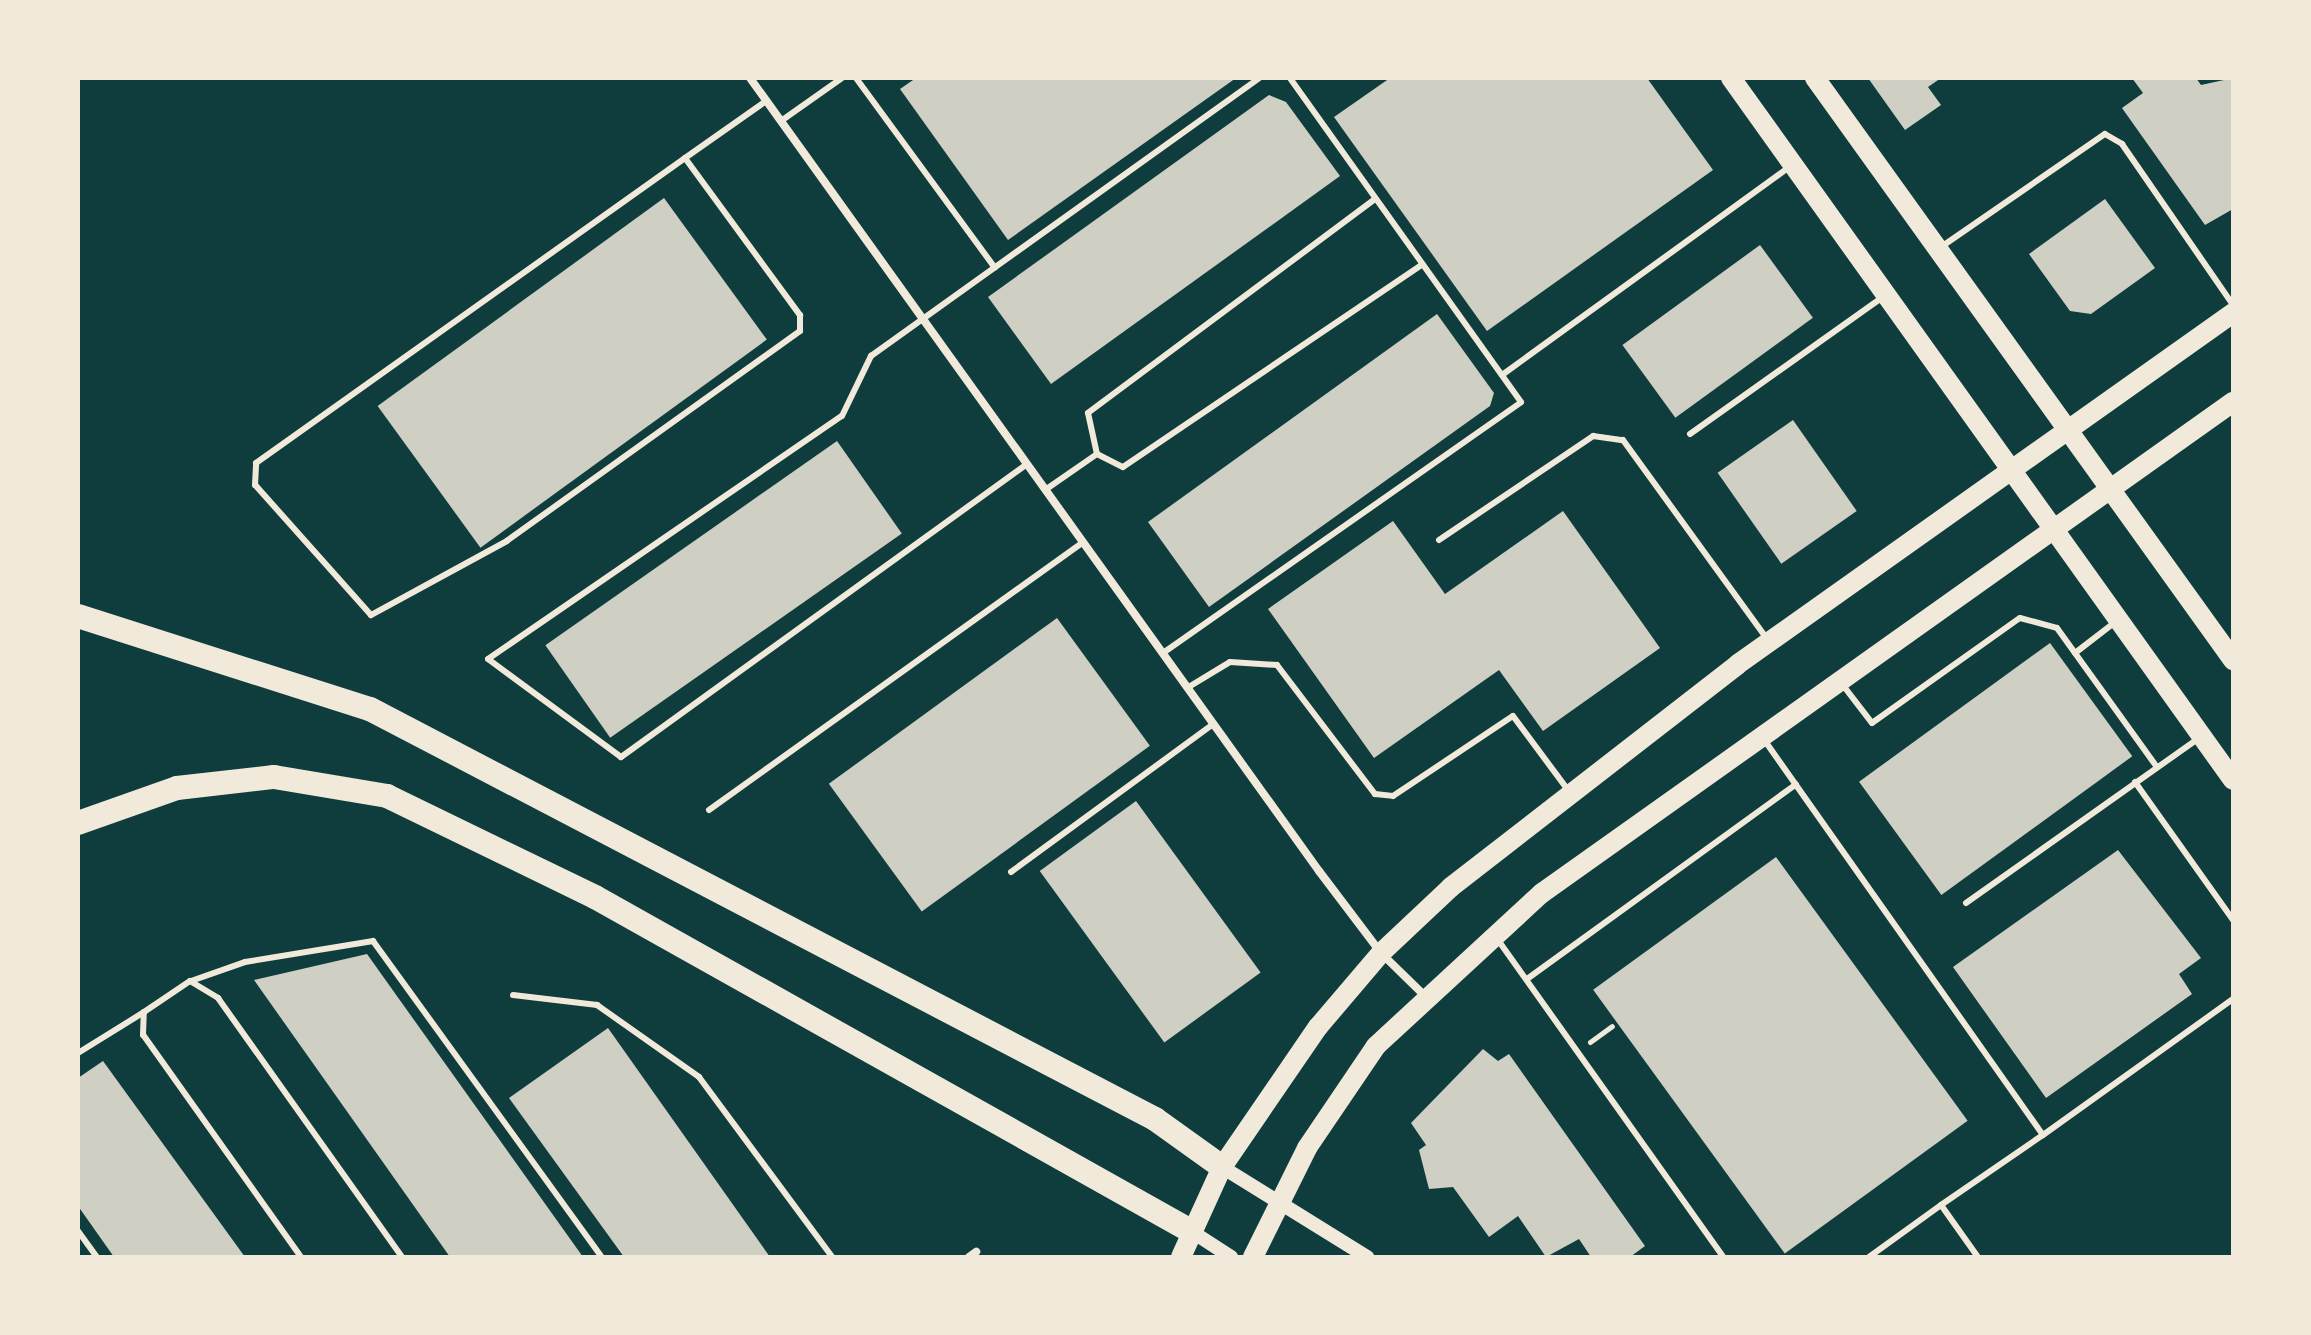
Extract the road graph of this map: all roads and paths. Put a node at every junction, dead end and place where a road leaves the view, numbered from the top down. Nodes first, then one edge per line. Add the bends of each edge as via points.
1 (750, 78) edge
2 (842, 78) edge
3 (856, 78) edge
4 (1259, 78) edge
5 (1731, 78) edge
6 (1815, 78) edge
7 (1292, 79) edge
8 (766, 101) junction
9 (781, 121) junction
10 (685, 158) junction
11 (1793, 165) junction
12 (1375, 199) junction
13 (1938, 249) junction
14 (1421, 265) junction
15 (995, 268) junction
16 (1886, 295) junction
17 (2233, 305) edge
18 (2233, 313) edge
19 (923, 319) junction
20 (1502, 375) junction
21 (2233, 402) edge
22 (2068, 430) junction
23 (1690, 434) dead end
24 (1097, 454) junction
25 (1027, 464) junction
26 (2011, 470) junction
27 (1045, 490) junction
28 (2111, 490) junction
29 (2054, 530) junction
30 (1439, 540) dead end
31 (1083, 542) junction
32 (78, 616) edge
33 (2120, 618) junction
34 (1769, 642) junction
35 (1163, 653) junction
36 (2075, 653) junction
37 (2233, 660) edge
38 (1840, 681) junction
39 (1187, 688) junction
40 (1213, 724) junction
41 (2202, 736) junction
42 (1762, 737) junction
43 (2157, 767) junction
44 (2233, 780) edge
45 (2135, 782) junction
46 (1796, 784) junction
47 (1569, 790) junction
48 (709, 810) dead end
49 (78, 823) edge
50 (1011, 872) dead end
51 (1966, 903) dead end
52 (2233, 920) edge
53 (1495, 936) junction
54 (1381, 953) junction
55 (1527, 979) junction
56 (190, 981) junction
57 (513, 995) dead end
58 (1425, 996) junction
59 (2233, 999) edge
60 (144, 1012) junction
61 (1612, 1026) dead end
62 (1578, 1050) junction
63 (78, 1053) edge
64 (2043, 1135) junction
65 (1222, 1167) junction
66 (1277, 1203) junction
67 (1941, 1205) junction
68 (78, 1231) edge
69 (1191, 1231) junction
70 (972, 1254) edge
71 (97, 1257) edge
72 (301, 1257) edge
73 (402, 1257) edge
74 (602, 1257) edge
75 (832, 1257) edge
76 (986, 1257) edge
77 (1181, 1257) edge
78 (1231, 1257) edge
79 (1253, 1257) edge
80 (1367, 1257) edge
81 (1723, 1257) edge
82 (1869, 1257) edge
83 (1978, 1257) edge

1 - 8 street
2 - 9 lane
3 - 15 lane
4 - 15 lane
5 - 11 main road
6 - 13 main road
7 - 12 lane
8 - 9 street
8 - 10 lane
9 - 19 street
10 - 10 lane via 256,463 255,485 371,615 507,541 800,331 800,315
11 - 16 main road
11 - 20 lane
12 - 14 lane
12 - 24 lane via 1088,413
13 - 17 lane via 2105,134 2122,144
13 - 22 main road
14 - 20 lane
14 - 24 lane via 1123,467
15 - 19 lane
16 - 23 lane
16 - 26 main road
18 - 22 main road
19 - 25 street
19 - 25 lane via 871,356 842,416 488,659 621,757
20 - 35 lane via 1521,402
21 - 28 main road
22 - 26 main road
22 - 28 main road
24 - 27 lane
25 - 27 street
26 - 29 main road
26 - 34 main road
27 - 31 street
28 - 29 main road
28 - 37 main road
29 - 33 main road
29 - 38 main road
30 - 34 lane via 1593,436 1623,440
31 - 35 street
31 - 48 lane
32 - 65 highway via 370,709 1155,1119
33 - 36 lane
33 - 41 main road
34 - 47 main road
35 - 39 street
36 - 38 lane via 2057,628 2020,618 1872,723
36 - 43 lane
38 - 42 main road
39 - 40 street
39 - 47 lane via 1230,662 1277,665 1375,794 1393,796 1513,716
40 - 50 lane
40 - 54 street
41 - 43 lane
41 - 44 main road
42 - 46 lane
42 - 53 main road via 1591,852
43 - 45 lane
45 - 51 lane
45 - 52 lane
46 - 55 lane
46 - 64 lane
47 - 54 main road
49 - 69 highway via 177,788 274,777 387,796 595,897
53 - 55 lane
53 - 58 main road
54 - 58 street
54 - 65 main road via 1318,1027
55 - 62 lane
56 - 60 lane
56 - 73 lane via 218,998
56 - 74 lane via 245,962 373,941
57 - 75 lane via 597,1005 688,1068
58 - 66 main road via 1376,1046
59 - 64 lane
60 - 63 lane
60 - 72 lane via 143,1035
61 - 62 path
62 - 81 lane
64 - 67 lane
65 - 66 street
65 - 69 main road
66 - 79 main road
66 - 80 street
67 - 82 lane
67 - 83 lane
68 - 71 lane
69 - 77 main road
69 - 78 street
70 - 76 lane

